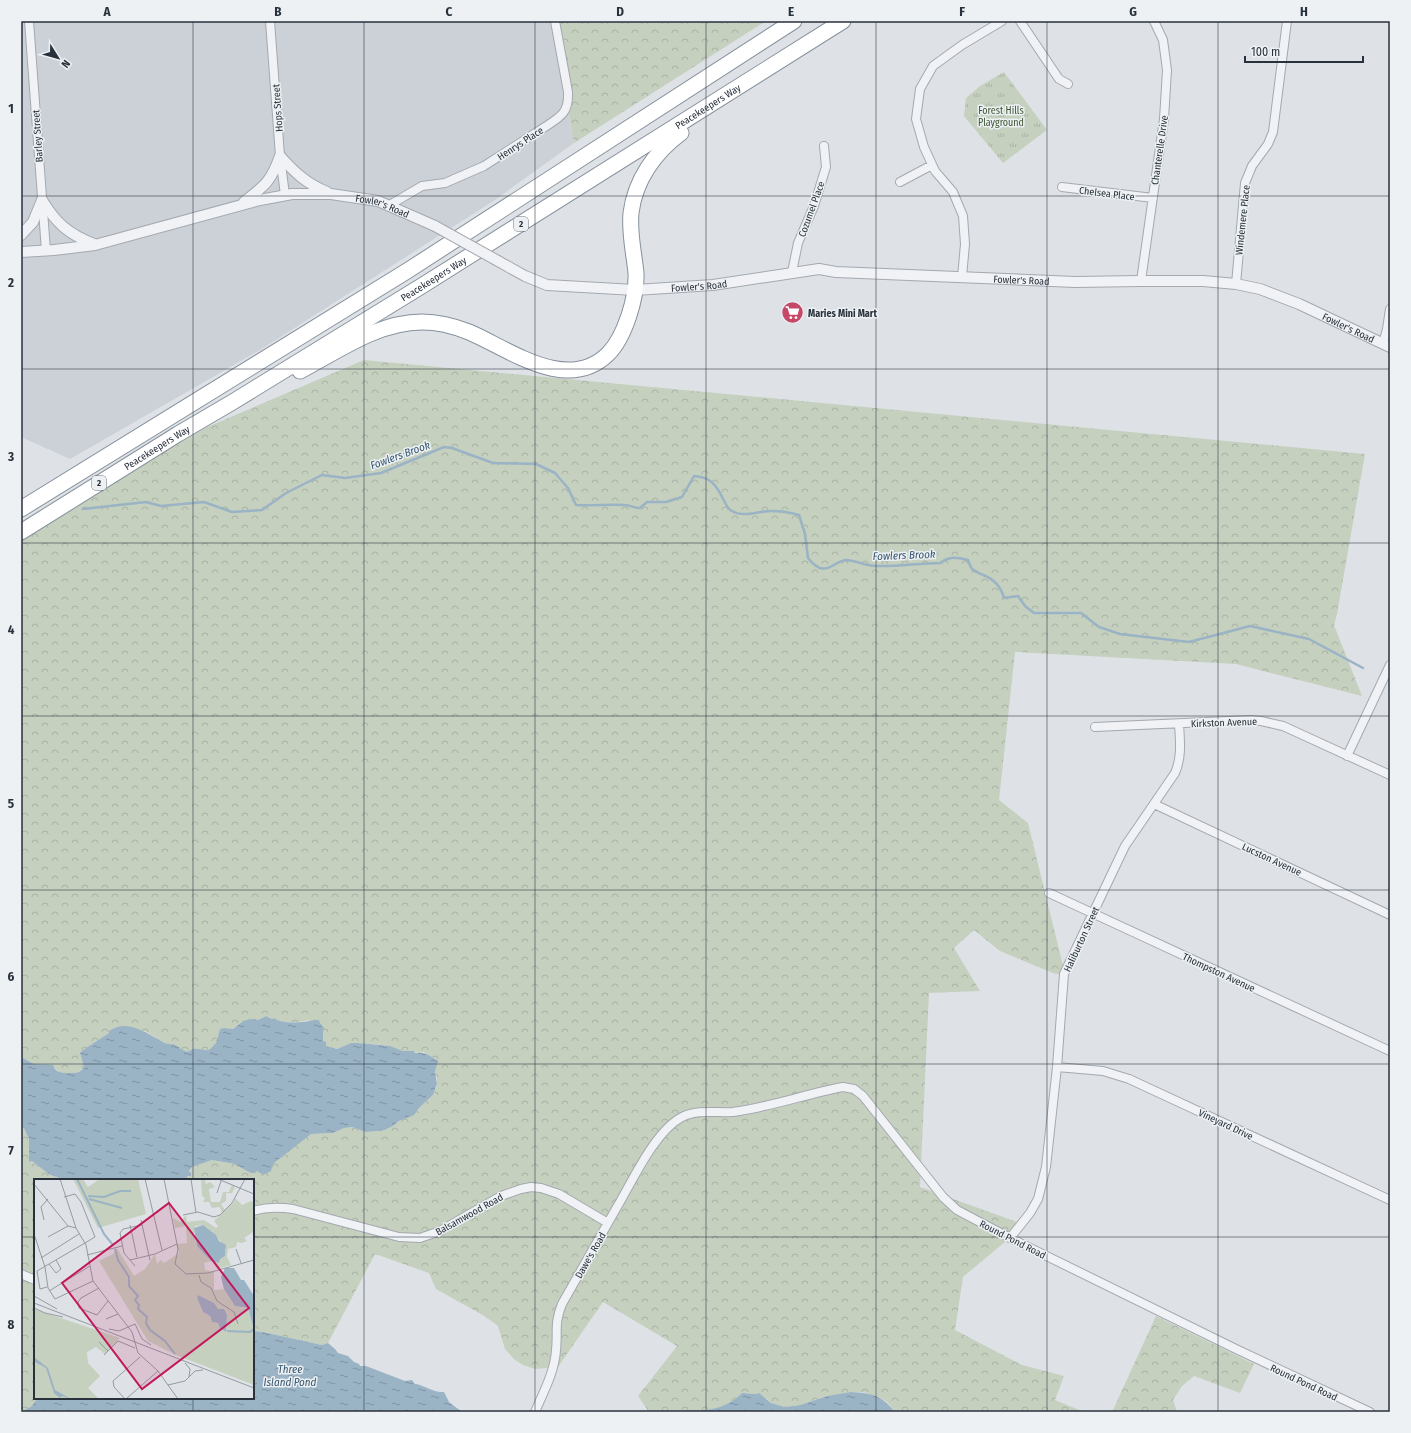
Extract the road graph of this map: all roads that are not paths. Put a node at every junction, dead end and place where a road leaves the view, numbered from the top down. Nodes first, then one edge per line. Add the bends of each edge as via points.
1 (29, 21) edge
2 (270, 21) edge
3 (555, 21) edge
4 (794, 21) edge
5 (844, 21) edge
6 (1002, 21) edge
7 (1020, 21) edge
8 (1154, 21) edge
9 (1287, 21) edge
10 (809, 43) junction
11 (1068, 84) dead end
12 (824, 146) dead end
13 (280, 156) junction
14 (932, 165) junction
15 (900, 182) dead end
16 (1062, 187) dead end
17 (330, 194) junction
18 (285, 195) junction
19 (1153, 198) junction
20 (42, 200) junction
21 (240, 206) junction
22 (388, 206) junction
23 (21, 236) edge
24 (95, 245) junction
25 (46, 251) junction
26 (21, 252) edge
27 (792, 272) junction
28 (962, 277) junction
29 (1141, 281) junction
30 (1236, 284) junction
31 (635, 290) junction
32 (1390, 309) edge
33 (1386, 345) edge
34 (231, 403) junction
35 (66, 480) junction
36 (21, 502) edge
37 (21, 509) edge
38 (21, 532) edge
39 (1390, 665) edge
40 (1179, 724) junction
41 (1095, 727) dead end
42 (1347, 756) junction
43 (1390, 775) edge
44 (1154, 804) junction
45 (1049, 893) dead end
46 (1092, 913) junction
47 (1390, 915) edge
48 (1390, 1051) edge
49 (1057, 1067) junction
50 (683, 1116) joint
51 (1390, 1200) edge
52 (254, 1211) edge
53 (608, 1223) junction
54 (1010, 1238) junction
55 (21, 1274) edge
56 (34, 1280) edge
57 (535, 1412) edge
58 (1370, 1412) edge

1 - 20 street, Barley Street
2 - 13 street, Hops Street
3 - 22 street, Henrys Place via 568,92 568,103 564,112 484,166 445,183 422,186
4 - 35 highway, Peacekeepers Way / 2 via 407,271
5 - 10 highway, Peacekeepers Way / 2
6 - 14 street via 933,66 920,89 916,119
7 - 11 street via 1059,79
8 - 19 street, Chanterelle Drive via 1162,40 1167,70 1164,119
9 - 30 street, Windemere Place via 1273,132 1245,182
10 - 31 highway via 660,150 640,181 631,213
10 - 34 highway, Peacekeepers Way / 2
12 - 27 street, Cozumel Place via 826,167 814,206 798,243
13 - 17 street via 304,180
13 - 18 street, Hops Street
13 - 21 street via 270,179
14 - 15 street
14 - 28 street via 953,192 963,216
16 - 19 street, Chelsea Place
17 - 18 street, Fowler's Road
17 - 22 street, Fowler's Road via 378,201
18 - 21 street, Fowler's Road
19 - 29 street, Chanterelle Drive
20 - 23 street via 33,222
20 - 24 street via 60,225 75,236
20 - 25 street, Barley Street
21 - 24 street, Fowler's Road
22 - 31 street, Fowler's Road, bridge via 435,226 525,276 547,285
24 - 25 street, Fowler's Road
25 - 26 street, Fowler's Road
27 - 28 street, Fowler's Road via 820,269 836,272
27 - 31 street, Fowler's Road via 713,285
28 - 29 street, Fowler's Road via 1076,282
29 - 30 street, Fowler's Road
30 - 33 street, Fowler's Road via 1260,289 1299,304
31 - 34 highway via 632,306 617,341 608,354 583,368 550,368 515,355 454,326 422,322 403,323 363,337 278,383
32 - 33 street
34 - 38 highway, Peacekeepers Way / 2
35 - 36 highway
35 - 37 highway, Peacekeepers Way / 2
39 - 42 street
40 - 41 street, Kirkston Avenue
40 - 42 street, Kirkston Avenue via 1251,720 1267,722 1283,726
40 - 44 street, Haliburton Street via 1178,766
42 - 43 street, Kirkston Avenue
44 - 46 street, Haliburton Street via 1125,846
44 - 47 street, Lucston Avenue
45 - 46 street, Thompston Avenue
46 - 48 street, Thompston Avenue
46 - 49 street, Haliburton Street via 1064,974
49 - 51 street, Vineyard Drive via 1103,1071 1129,1079
49 - 54 street, Haliburton Street via 1049,1145 1038,1199
50 - 53 street, Dawe's Road via 656,1140
50 - 54 street, Round Pond Road via 704,1112 733,1112 843,1087 854,1090 872,1106 943,1197 957,1210
52 - 53 street, Balsamwood Road via 280,1207 293,1209 399,1237 420,1238 440,1231 501,1196 531,1187 559,1194
53 - 57 street, Dawe's Road via 557,1315 554,1364
54 - 58 street, Round Pond Road
55 - 56 street

